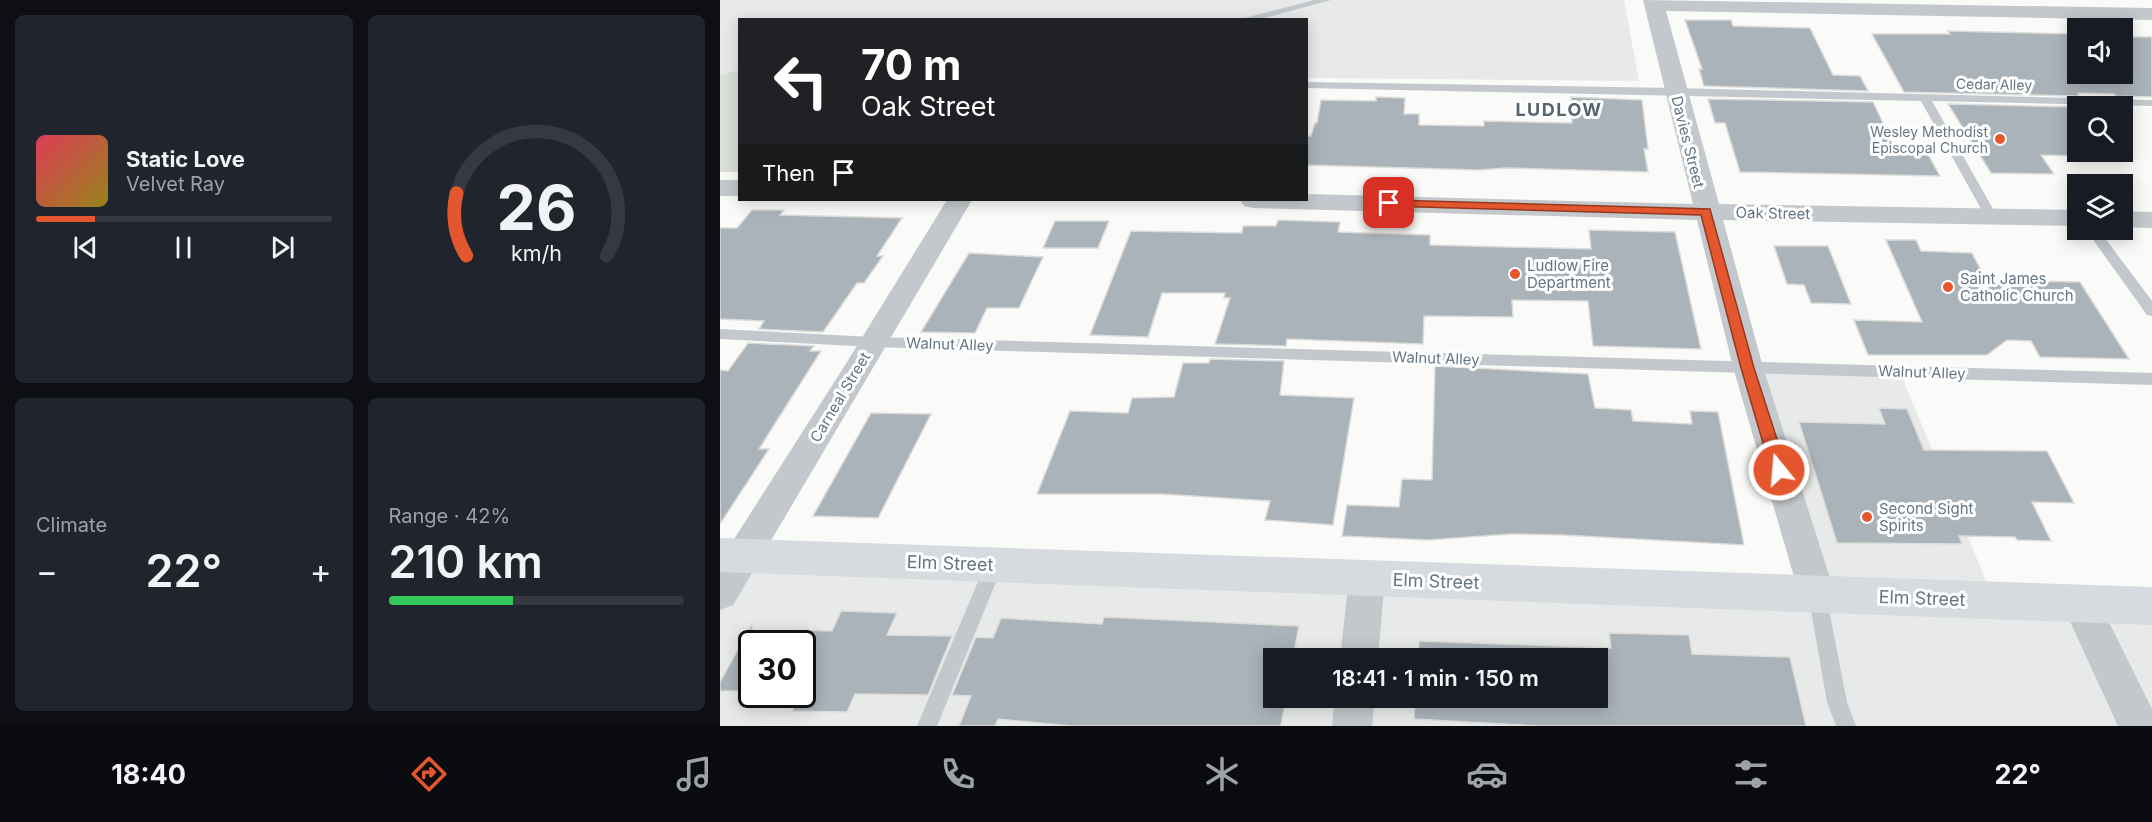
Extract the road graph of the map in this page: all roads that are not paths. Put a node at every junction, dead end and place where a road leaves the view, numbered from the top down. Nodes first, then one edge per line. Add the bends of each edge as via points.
1 (1326, 0) edge
2 (1654, 2) edge
3 (2148, 11) edge
4 (1250, 18) edge
5 (1308, 85) edge
6 (1675, 91) junction
7 (1925, 98) junction
8 (2152, 103) edge
9 (720, 188) edge
10 (738, 188) edge
11 (958, 201) edge
12 (1291, 201) edge
13 (1706, 212) junction
14 (1991, 216) junction
15 (2067, 218) edge
16 (2133, 219) edge
17 (2152, 220) edge
18 (2100, 240) edge
19 (2152, 311) edge
20 (720, 334) edge
21 (873, 342) junction
22 (1748, 368) junction
23 (2152, 379) edge
24 (731, 555) edge
25 (994, 565) junction
26 (1366, 578) junction
27 (720, 593) edge
28 (1817, 594) junction
29 (2081, 604) junction
30 (2152, 606) edge
31 (1360, 648) edge
32 (1354, 708) edge
33 (927, 726) edge
34 (1352, 726) edge
35 (1846, 726) edge
36 (2139, 726) edge

1 - 4 lane
2 - 3 street
2 - 6 street, Davies Street
5 - 6 lane, Cedar Alley
6 - 7 lane, Cedar Alley
6 - 13 street, Davies Street
7 - 8 lane, Cedar Alley
7 - 14 lane
9 - 10 street
11 - 21 street, Carneal Street
12 - 13 street, Oak Street
13 - 14 street, Oak Street
13 - 22 street, Davies Street
14 - 15 street, Oak Street
16 - 17 street
18 - 19 lane
20 - 21 lane, Walnut Alley
21 - 22 lane, Walnut Alley
21 - 24 street, Carneal Street via 853,378
22 - 23 lane, Walnut Alley
22 - 28 street, Davies Street
24 - 25 main road, Elm Street
24 - 27 street, Carneal Street
25 - 26 main road, Elm Street
25 - 33 lane
26 - 28 main road, Elm Street
26 - 31 street
28 - 29 main road, Elm Street
28 - 35 lane
29 - 30 main road, Elm Street
29 - 36 street
32 - 34 street

